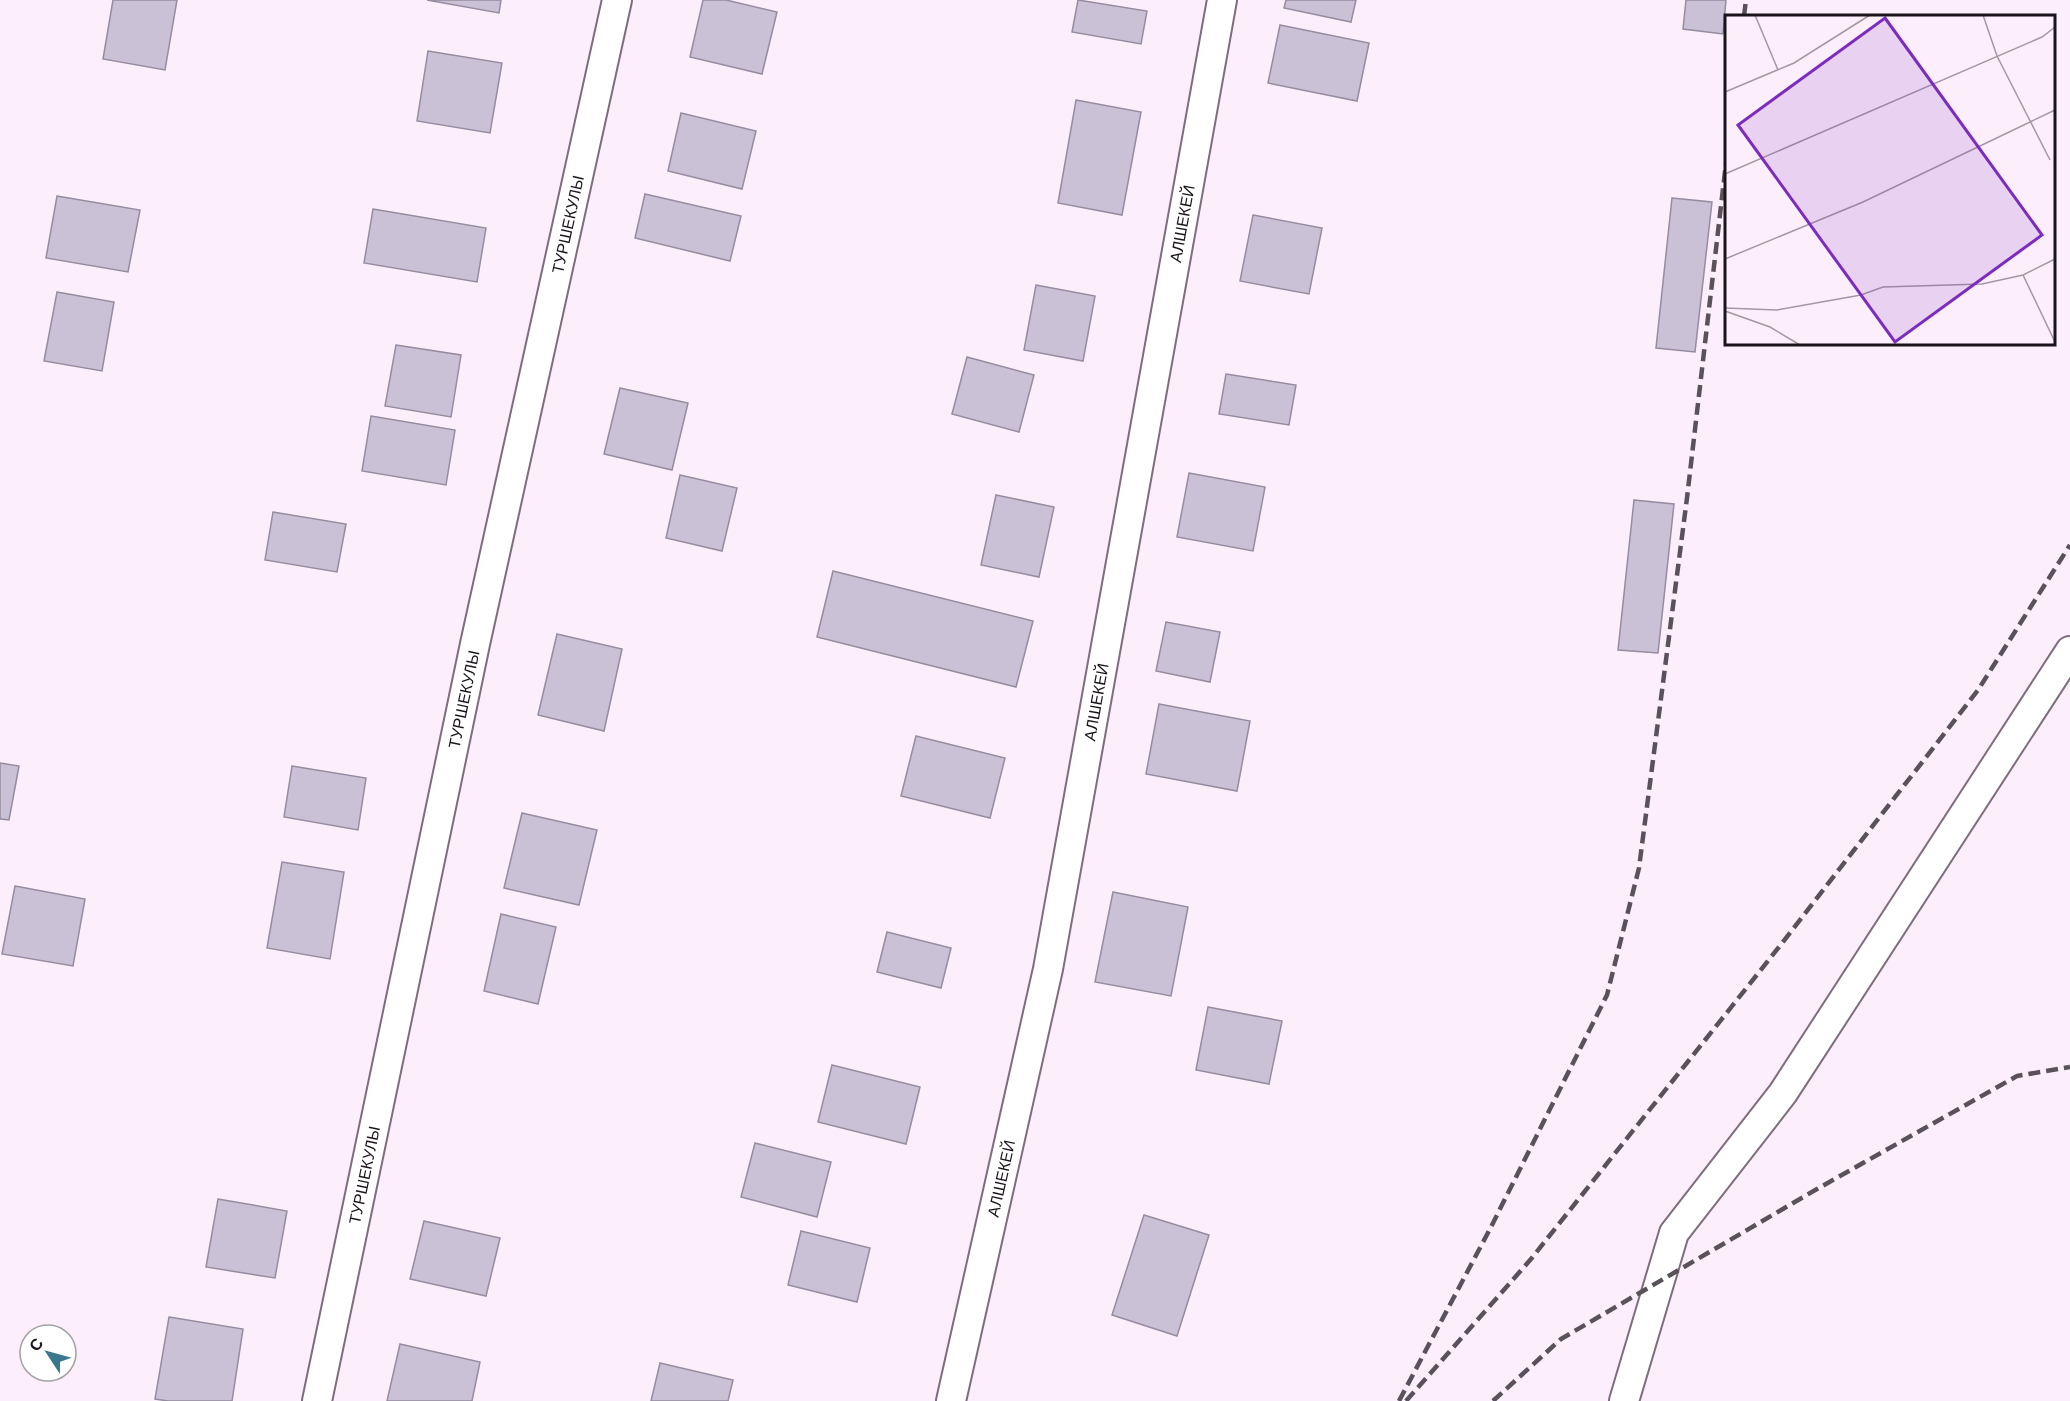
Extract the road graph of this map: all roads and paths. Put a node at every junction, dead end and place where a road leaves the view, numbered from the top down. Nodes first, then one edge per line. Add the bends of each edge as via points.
1 (617, 0) edge
2 (1222, 0) edge
3 (2070, 651) edge
4 (316, 1401) edge
5 (951, 1401) edge
6 (1624, 1401) edge

1 - 4 street, ТУРШЕКУЛЫ via 475,644
2 - 5 street, АЛШЕКЕЙ via 1048,969
3 - 6 street via 1783,1093 1674,1233

